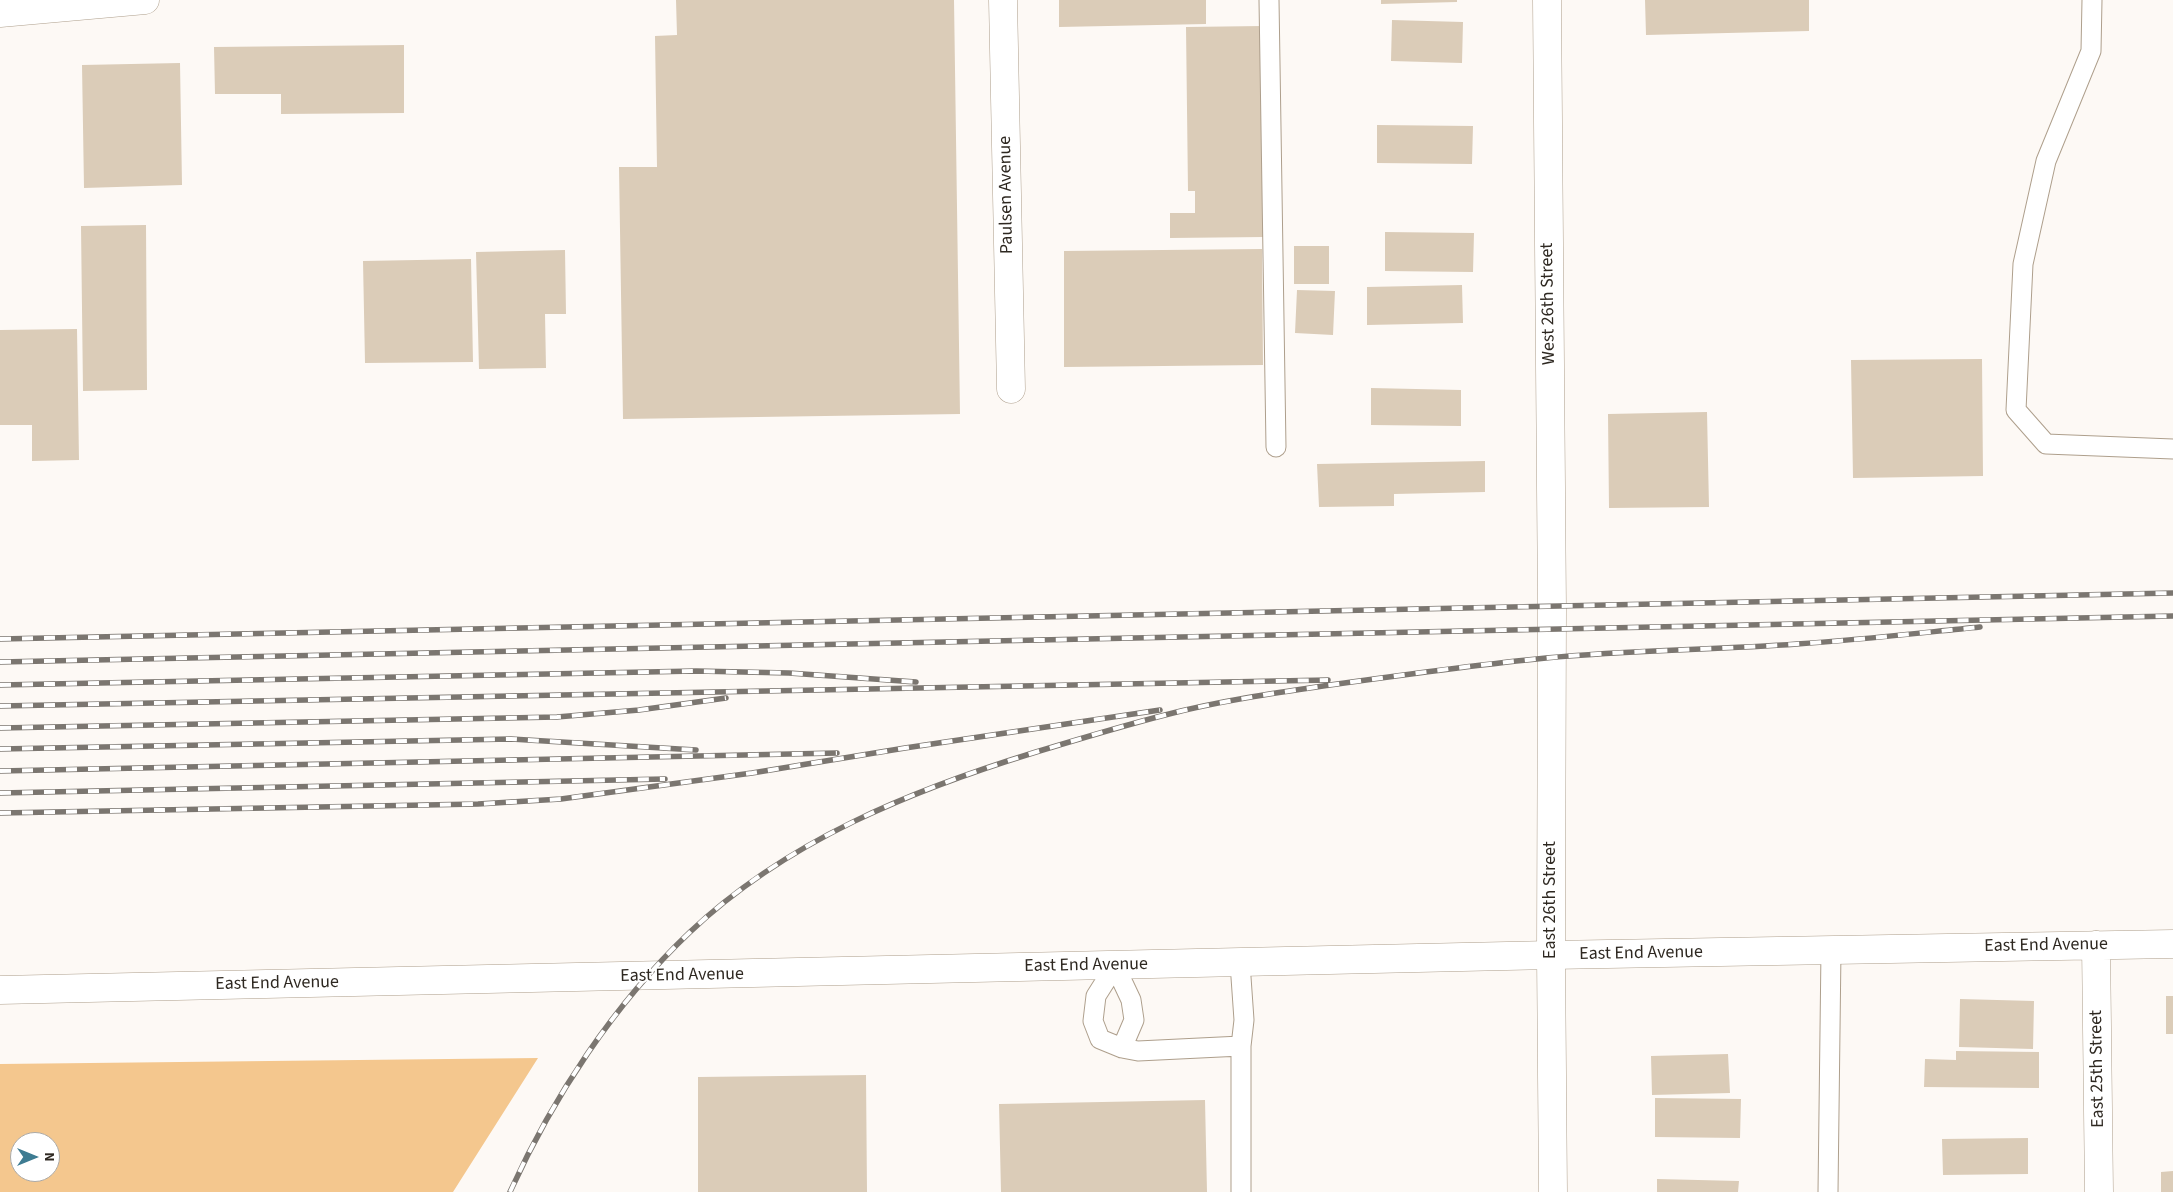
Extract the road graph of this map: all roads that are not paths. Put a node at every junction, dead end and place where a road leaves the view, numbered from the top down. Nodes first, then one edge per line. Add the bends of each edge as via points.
1 (144, 0) edge
2 (1003, 0) edge
3 (1269, 0) edge
4 (1547, 0) edge
5 (2092, 0) edge
6 (0, 13) edge
7 (1011, 389) dead end
8 (1276, 447) dead end
9 (2173, 449) edge
10 (1552, 608) joint
11 (2173, 944) edge
12 (2096, 946) junction
13 (1831, 950) junction
14 (1551, 955) junction
15 (1240, 963) junction
16 (1115, 966) junction
17 (0, 990) edge
18 (1241, 1046) junction
19 (1122, 1048) junction
20 (1241, 1192) edge
21 (1553, 1192) edge
22 (1828, 1192) edge
23 (2099, 1192) edge

1 - 6 street
2 - 7 street, Paulsen Avenue
3 - 8 lane
4 - 10 street, West 26th Street
5 - 9 lane via 2091,51 2046,161 2023,264 2016,410 2046,444
10 - 14 street, East 26th Street
11 - 12 street, East End Avenue
12 - 13 street, East End Avenue
12 - 23 street, East 25th Street
13 - 14 street, East End Avenue
13 - 22 lane
14 - 15 street, East End Avenue
14 - 21 street, East 26th Street
15 - 16 street, East End Avenue
15 - 18 lane via 1244,1020
16 - 17 street, East End Avenue
16 - 19 lane via 1131,1000 1134,1020
16 - 19 lane via 1096,996 1093,1021 1100,1039
18 - 19 lane via 1138,1051
18 - 20 lane

